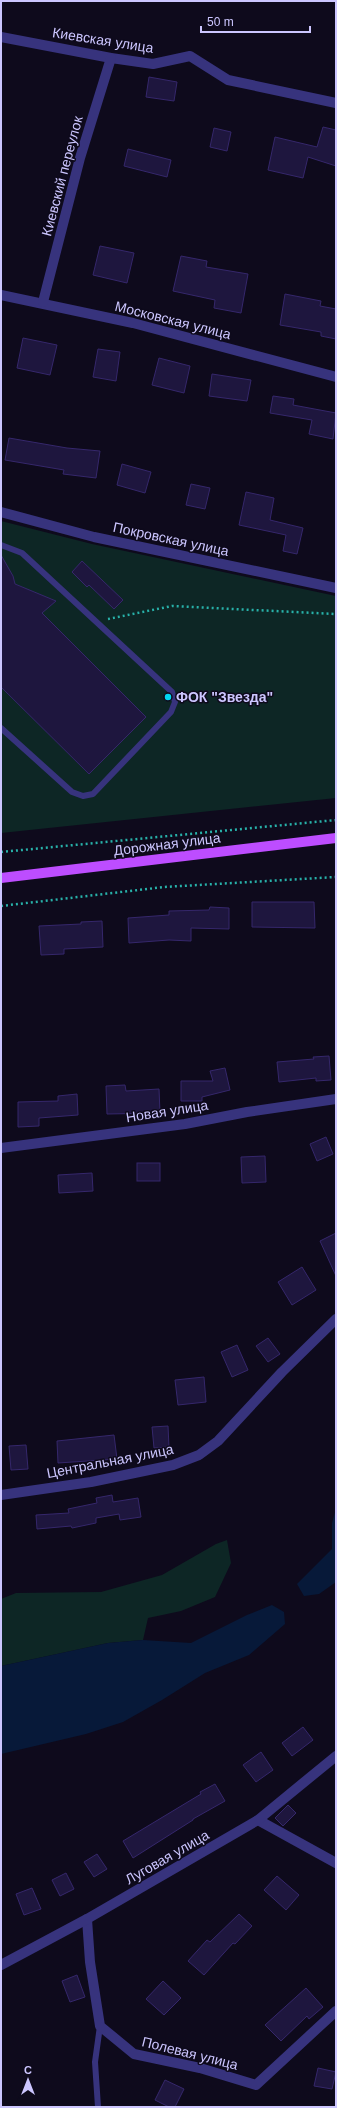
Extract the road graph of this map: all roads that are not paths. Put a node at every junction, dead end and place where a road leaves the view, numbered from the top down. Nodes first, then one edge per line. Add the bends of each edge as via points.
1 (1, 37) edge
2 (111, 58) junction
3 (336, 103) edge
4 (1, 295) edge
5 (43, 302) junction
6 (336, 377) edge
7 (1, 512) edge
8 (1, 544) edge
9 (336, 588) edge
10 (1, 728) edge
11 (336, 838) edge
12 (1, 878) edge
13 (336, 1100) edge
14 (1, 1148) edge
15 (336, 1319) edge
16 (1, 1495) edge
17 (336, 1756) edge
18 (258, 1820) junction
19 (336, 1863) edge
20 (87, 1919) junction
21 (1, 1965) edge
22 (336, 2011) edge
23 (100, 2026) junction
24 (98, 2107) edge

1 - 2 street, Киевская улица
2 - 3 street, Киевская улица via 153,64 190,56 228,80
2 - 5 street, Киевский переулок via 80,158
4 - 5 street, Московская улица
5 - 6 street, Московская улица
7 - 9 street, Покровская улица via 94,537
8 - 10 lane via 22,553 172,692 174,702 171,712 93,794 83,796 72,792
11 - 12 main road, Дорожная улица
13 - 14 street, Новая улица via 247,1112 185,1124
15 - 16 street, Центральная улица via 218,1441 199,1455 174,1465 91,1482
17 - 18 street, Луговая улица
18 - 19 street
18 - 20 street, Луговая улица
20 - 21 street, Луговая улица
20 - 23 street via 90,1962
22 - 23 street, Полевая улица via 256,2085 200,2068 134,2054
23 - 24 lane via 95,2062

